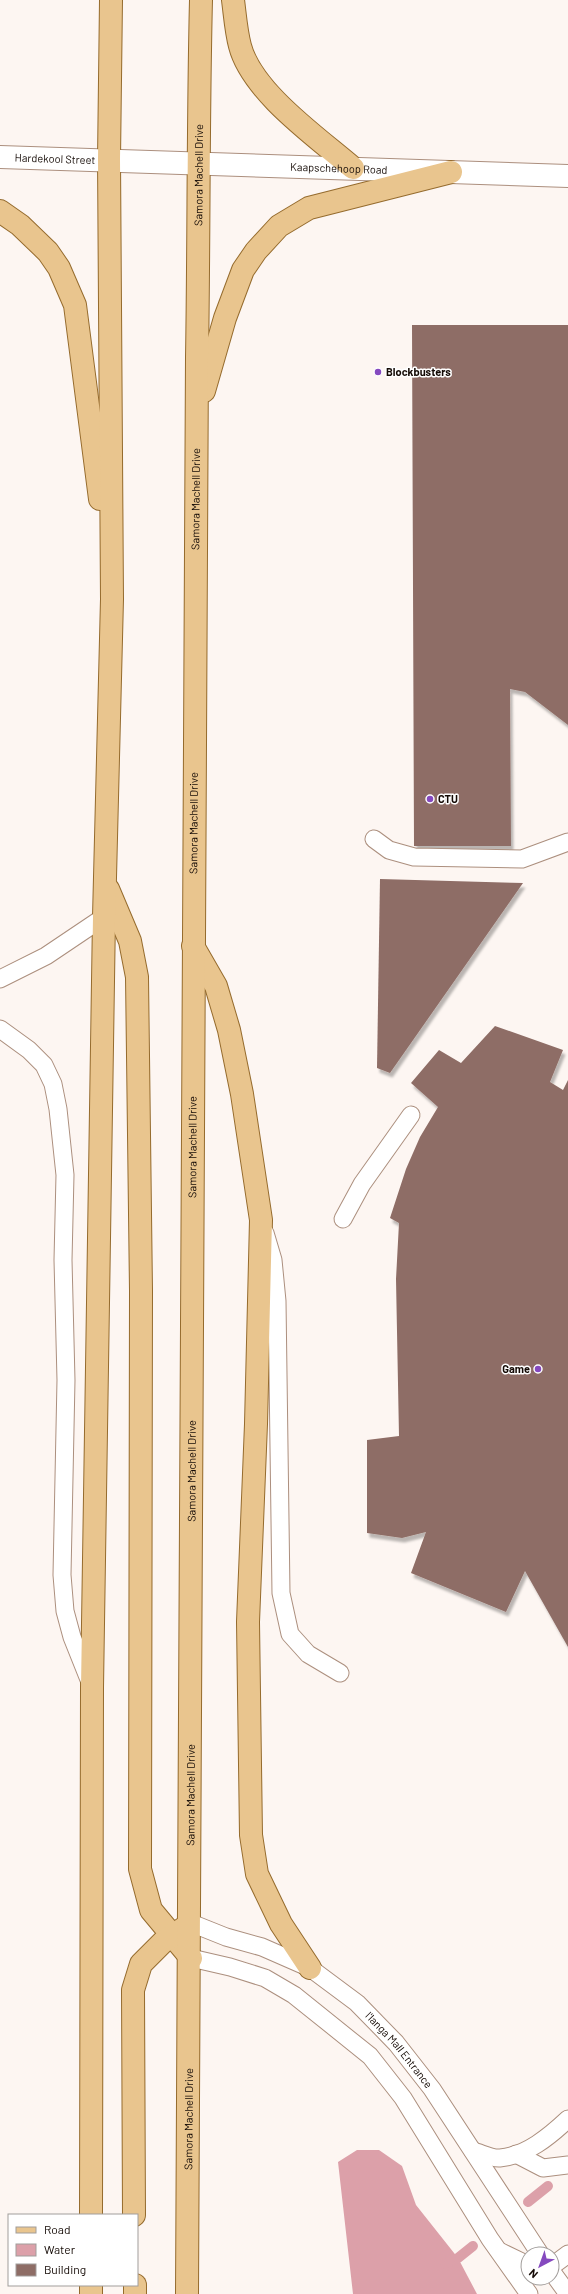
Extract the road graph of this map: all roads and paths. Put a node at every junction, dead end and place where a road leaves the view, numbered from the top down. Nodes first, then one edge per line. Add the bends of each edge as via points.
1 (111, 0) edge
2 (201, 0) edge
3 (233, 0) edge
4 (0, 157) edge
5 (110, 159) junction
6 (198, 164) junction
7 (352, 168) junction
8 (451, 172) junction
9 (568, 176) edge
10 (0, 211) edge
11 (196, 419) junction
12 (112, 599) junction
13 (374, 839) dead end
14 (568, 842) edge
15 (105, 881) junction
16 (104, 917) junction
17 (193, 945) junction
18 (0, 979) edge
19 (0, 1029) edge
20 (411, 1115) dead end
21 (343, 1219) dead end
22 (260, 1220) junction
23 (340, 1673) dead end
24 (92, 1688) junction
25 (191, 1923) junction
26 (171, 1936) junction
27 (191, 1958) junction
28 (310, 1968) junction
29 (568, 2119) edge
30 (473, 2151) junction
31 (516, 2154) junction
32 (568, 2165) edge
33 (91, 2214) edge
34 (134, 2214) edge
35 (535, 2246) edge
36 (499, 2251) junction
37 (520, 2261) edge
38 (560, 2283) edge
39 (187, 2294) edge
40 (529, 2294) edge
41 (568, 2294) edge

1 - 5 main road
2 - 6 main road, Samora Machell Drive
3 - 7 main road via 240,46 251,72 271,98
4 - 5 main road, Hardekool Street
5 - 6 main road, Kaapschehoop Road
5 - 12 main road
6 - 7 main road, Kaapschehoop Road
6 - 11 main road, Samora Machell Drive
7 - 8 main road, Kaapschehoop Road
8 - 9 main road, Kaapschehoop Road
8 - 11 main road via 309,208 279,226 243,270 225,318
10 - 12 main road via 20,225 48,252 59,268 75,305
11 - 17 main road, Samora Machell Drive
12 - 15 main road
13 - 14 lane via 389,850 414,857 514,859 522,859
15 - 16 main road
15 - 26 main road via 130,941 137,977 141,1291 140,1869 151,1910
16 - 18 lane via 46,956
16 - 24 main road
17 - 22 main road via 216,986 229,1030 242,1094
17 - 25 main road, Samora Machell Drive
19 - 24 lane via 29,1050 44,1065 58,1109 64,1175 66,1380 62,1575 67,1617
20 - 21 lane via 362,1184
22 - 23 lane via 273,1260 277,1301 281,1593 290,1634 308,1654
22 - 28 main road via 256,1424 248,1622 251,1835 257,1874 281,1924
24 - 33 main road
25 - 26 main road
25 - 27 main road, Samora Machell Drive
25 - 28 lane, I'langa Mall Entrance via 226,1937 262,1947
26 - 27 main road
26 - 34 main road via 142,1964 133,1990
27 - 36 lane via 265,1978 294,1995 370,2056 403,2098
27 - 39 main road, Samora Machell Drive
28 - 30 lane, I'langa Mall Entrance via 358,2004 396,2043 432,2089
29 - 31 lane via 550,2137
30 - 31 lane via 499,2158
30 - 35 lane, I'langa Mall Entrance
31 - 32 lane via 543,2168
36 - 37 lane
36 - 40 lane
38 - 41 lane

